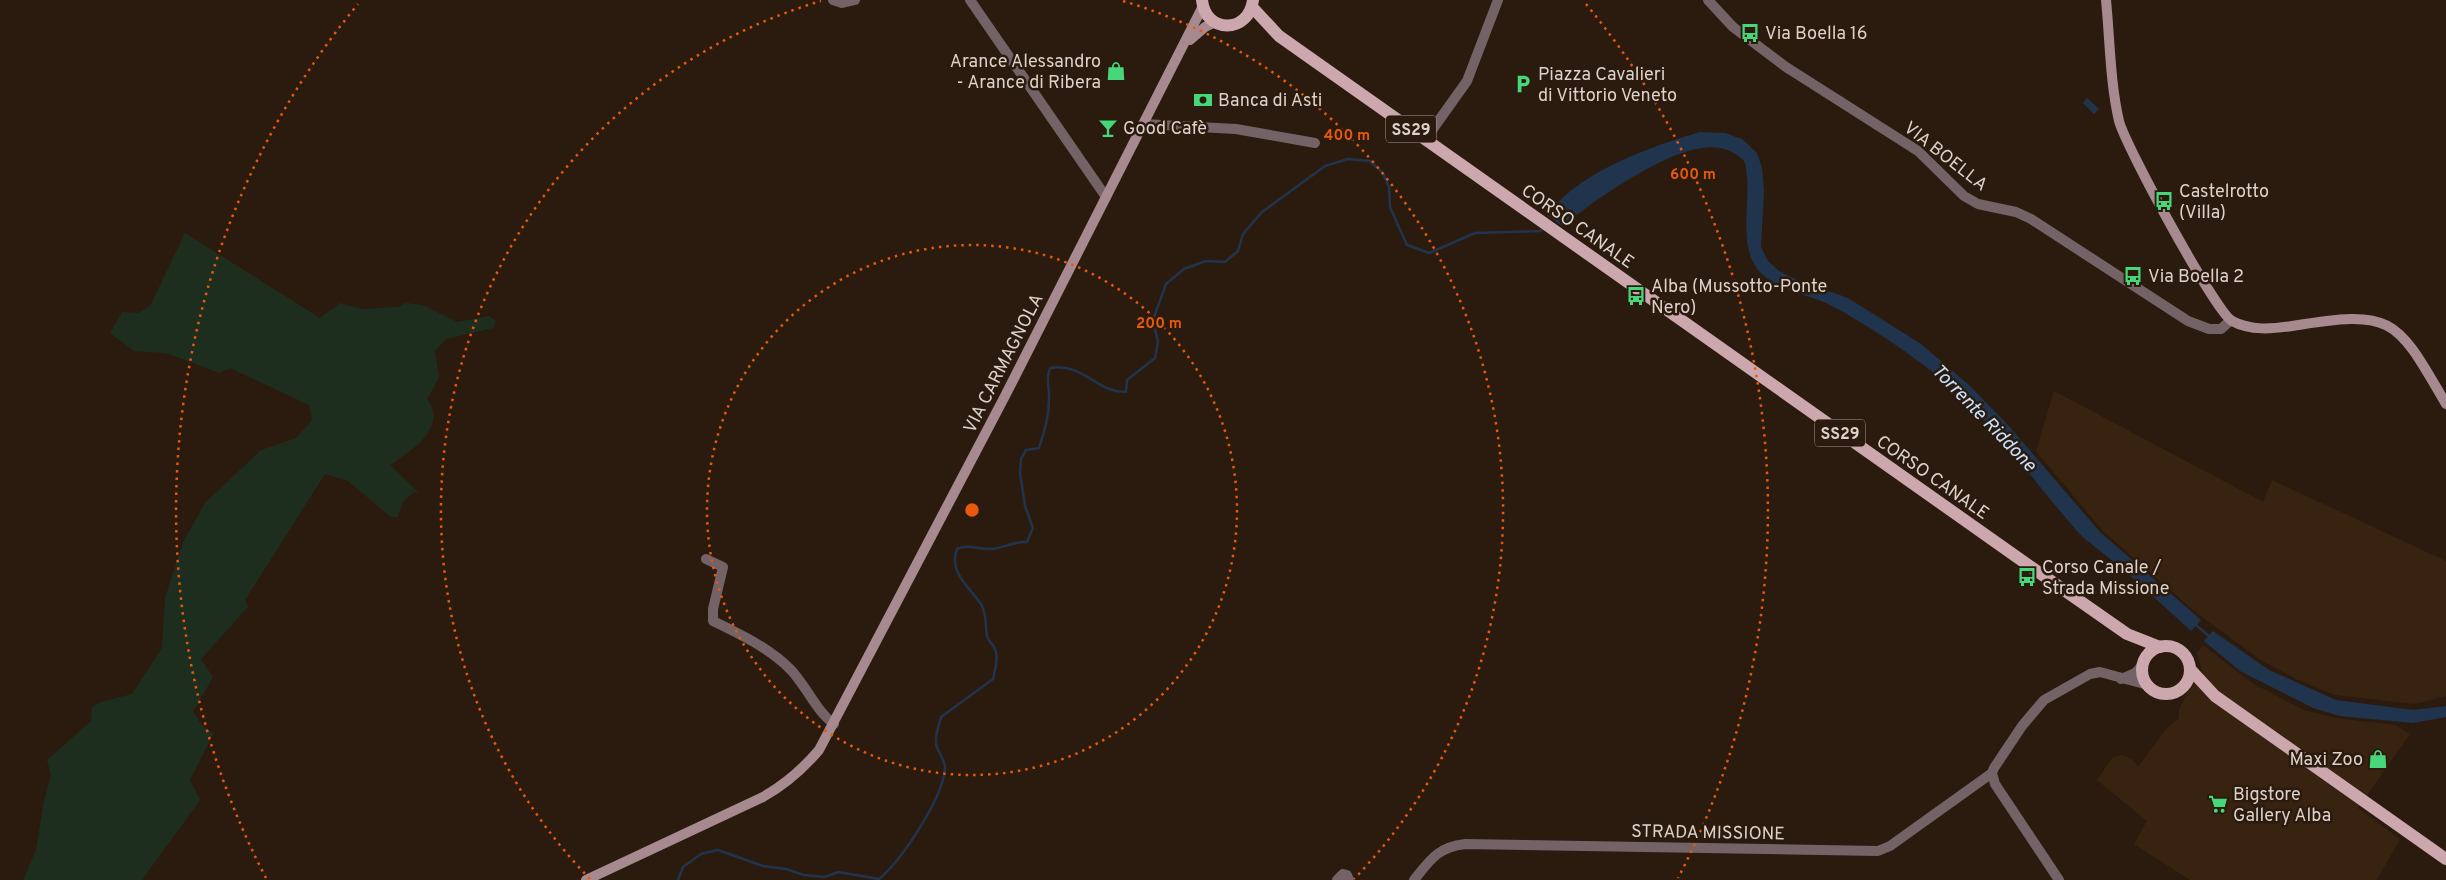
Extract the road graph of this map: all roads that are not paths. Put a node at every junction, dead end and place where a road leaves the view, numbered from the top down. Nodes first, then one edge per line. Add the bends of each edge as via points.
1 (833, 0) edge
2 (856, 0) edge
3 (970, 0) edge
4 (1498, 0) edge
5 (1708, 0) edge
6 (2106, 0) edge
7 (1202, 3) edge
8 (1252, 4) edge
9 (1242, 21) junction
10 (1215, 22) junction
11 (1279, 36) junction
12 (1184, 46) junction
13 (1143, 124) junction
14 (1425, 140) junction
15 (1315, 143) dead end
16 (1106, 197) junction
17 (2231, 320) junction
18 (2446, 404) edge
19 (706, 559) dead end
20 (2127, 634) junction
21 (2160, 647) junction
22 (2144, 663) junction
23 (2190, 669) junction
24 (2120, 680) junction
25 (2148, 685) junction
26 (2182, 688) junction
27 (2215, 696) junction
28 (834, 724) junction
29 (1992, 774) junction
30 (2446, 859) edge
31 (586, 880) edge
32 (1337, 880) edge
33 (1349, 880) edge
34 (1414, 880) edge
35 (2059, 880) edge

1 - 2 street
3 - 16 street
4 - 14 street via 1467,81
5 - 17 street, VIA BOELLA via 1733,27 1786,67 1918,151 1964,196 1978,204 2016,212 2031,219 2188,321 2209,329 2221,329
6 - 17 main road via 2115,103 2126,143 2197,270
7 - 10 main road via 1209,18
7 - 12 main road, VIA CARMAGNOLA
8 - 9 main road, CORSO CANALE
8 - 11 main road, CORSO CANALE / SS29
9 - 10 main road, CORSO CANALE via 1229,26
9 - 11 main road, CORSO CANALE
10 - 12 main road, VIA CARMAGNOLA via 1195,34
11 - 14 main road, CORSO CANALE / SS29
12 - 13 main road, VIA CARMAGNOLA
13 - 15 street via 1236,129
13 - 16 main road, VIA CARMAGNOLA
14 - 20 main road, CORSO CANALE / SS29
16 - 28 main road, VIA CARMAGNOLA
17 - 18 main road via 2270,329 2324,320 2365,318 2382,321 2399,332 2414,350
19 - 28 street via 724,567 713,621 780,660 800,680 823,716
20 - 21 main road, CORSO CANALE / SS29
20 - 22 main road, CORSO CANALE / SS29 via 2140,649
21 - 22 main road via 2148,654
21 - 23 main road, CORSO CANALE via 2169,646 2182,651
22 - 24 street
22 - 25 main road, CORSO CANALE via 2143,672
23 - 26 main road via 2187,683
23 - 27 main road, CORSO CANALE
24 - 25 street, STRADA MISSIONE
24 - 29 street, STRADA MISSIONE via 2100,672 2090,674 2049,696 2022,726
25 - 26 main road, CORSO CANALE via 2166,694
26 - 27 main road, CORSO CANALE
27 - 30 main road, CORSO CANALE
28 - 31 main road, VIA CARMAGNOLA via 802,771 782,786
29 - 34 street, STRADA MISSIONE via 1890,846 1878,851 1464,844 1449,845 1441,850
29 - 35 street via 1995,784
32 - 33 street via 1343,874

